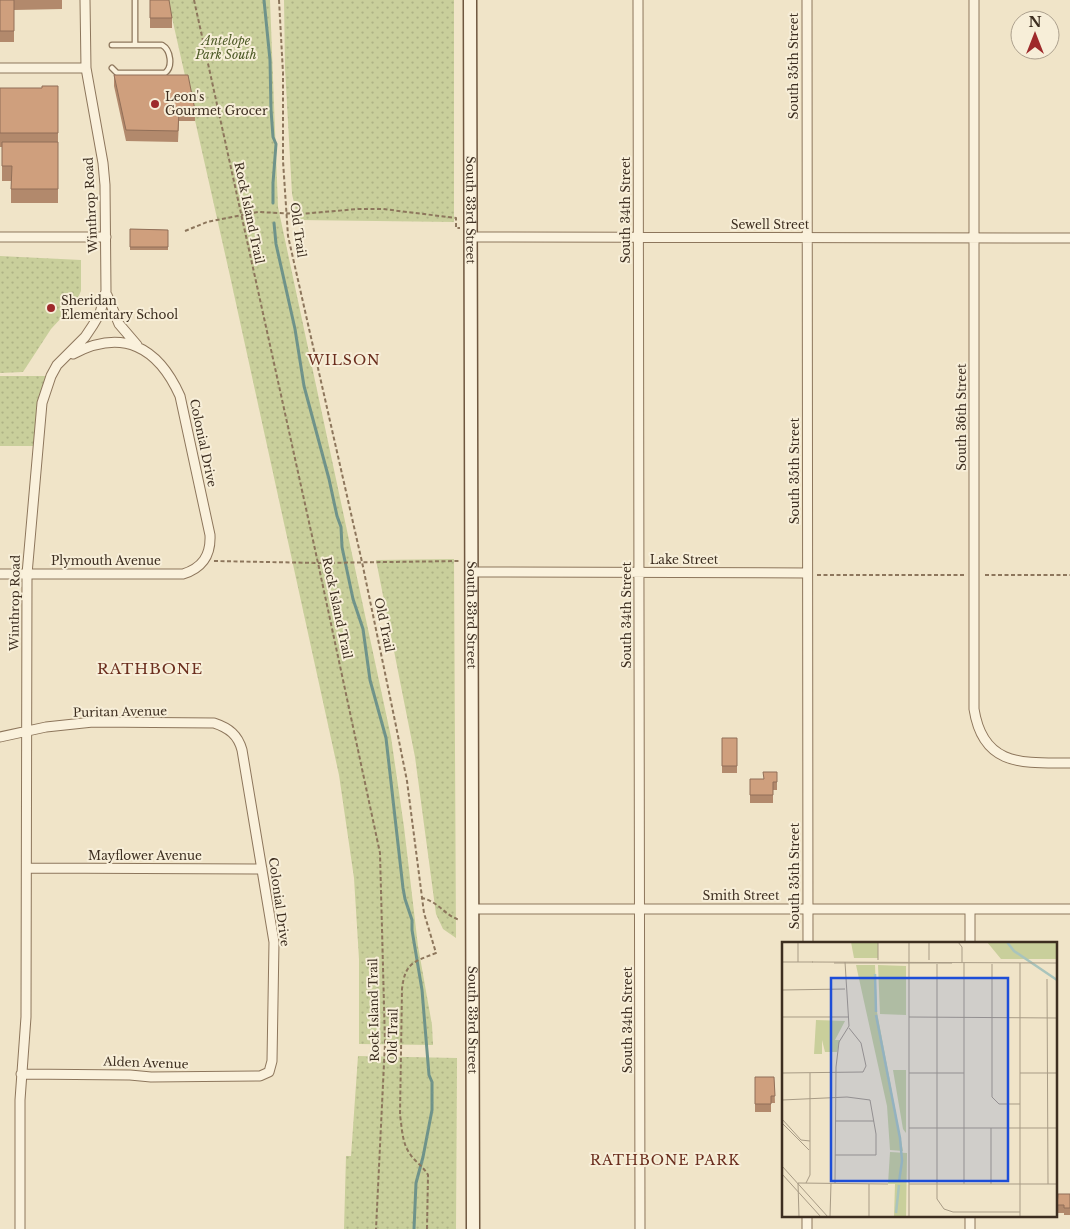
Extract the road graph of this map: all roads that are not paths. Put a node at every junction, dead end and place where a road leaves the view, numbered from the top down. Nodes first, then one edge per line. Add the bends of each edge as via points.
1 (85, 0) edge
2 (135, 0) edge
3 (470, 0) edge
4 (638, 0) edge
5 (807, 0) edge
6 (974, 0) edge
7 (112, 45) dead end
8 (135, 45) junction
9 (0, 68) edge
10 (86, 68) junction
11 (112, 68) dead end
12 (470, 232) junction
13 (0, 237) edge
14 (106, 237) junction
15 (639, 237) junction
16 (807, 238) junction
17 (975, 238) junction
18 (1070, 238) edge
19 (106, 291) junction
20 (139, 347) junction
21 (66, 357) junction
22 (205, 560) joint
23 (472, 567) junction
24 (640, 572) junction
25 (0, 574) edge
26 (27, 574) junction
27 (807, 574) junction
28 (27, 731) junction
29 (0, 737) edge
30 (237, 737) joint
31 (1070, 763) edge
32 (28, 868) junction
33 (262, 869) junction
34 (640, 909) junction
35 (808, 909) junction
36 (970, 909) junction
37 (1070, 909) edge
38 (472, 915) junction
39 (808, 942) edge
40 (970, 942) edge
41 (269, 1072) joint
42 (21, 1074) junction
43 (807, 1216) edge
44 (970, 1216) edge
45 (20, 1229) edge
46 (473, 1229) edge
47 (640, 1229) edge
48 (807, 1229) edge
49 (970, 1229) edge

1 - 10 street, Winthrop Road
2 - 8 lane
3 - 12 main road, South 33rd Street
4 - 15 street, South 34th Street
5 - 16 street, South 35th Street
6 - 17 street, South 36th Street
7 - 8 lane
8 - 11 lane via 167,47 168,70 165,74 117,73
9 - 10 street
10 - 14 street, Winthrop Road via 103,163
12 - 15 street, Sewell Street
12 - 23 main road, South 33rd Street
13 - 14 street
14 - 19 street, Winthrop Road
15 - 16 street, Sewell Street
15 - 24 street, South 34th Street
16 - 17 street, Sewell Street
16 - 27 street, South 35th Street
17 - 18 street, Sewell Street
17 - 31 street, South 36th Street via 976,723 995,751 1007,758 1027,763
19 - 20 street, Colonial Drive via 119,324
19 - 21 street, Winthrop Road via 97,319
20 - 21 street, Colonial Drive via 106,342 89,345
20 - 22 street, Colonial Drive via 159,361 180,396 210,535 211,546
21 - 26 street, Winthrop Road via 50,376 42,403
22 - 26 street, Plymouth Avenue via 193,571 183,574
23 - 24 street, Lake Street
23 - 38 main road, South 33rd Street
24 - 27 street, Lake Street
24 - 34 street, South 34th Street
25 - 26 street, Plymouth Avenue
26 - 28 street, Winthrop Road
27 - 35 street, South 35th Street
28 - 29 street, Puritan Avenue
28 - 30 street, Puritan Avenue via 93,722 214,723
28 - 32 street, Winthrop Road
30 - 33 street, Colonial Drive
32 - 33 street, Mayflower Avenue
32 - 42 street, Winthrop Road via 26,1017
33 - 41 street, Colonial Drive via 274,942 273,1048
34 - 35 street, Smith Street
34 - 38 street, Smith Street
34 - 47 street, South 34th Street
35 - 36 street, Smith Street
35 - 39 street, South 35th Street
36 - 37 street, Smith Street
36 - 40 street
38 - 46 main road, South 33rd Street
41 - 42 street, Alden Avenue via 248,1077
42 - 45 street, Winthrop Road
43 - 48 street
44 - 49 street

